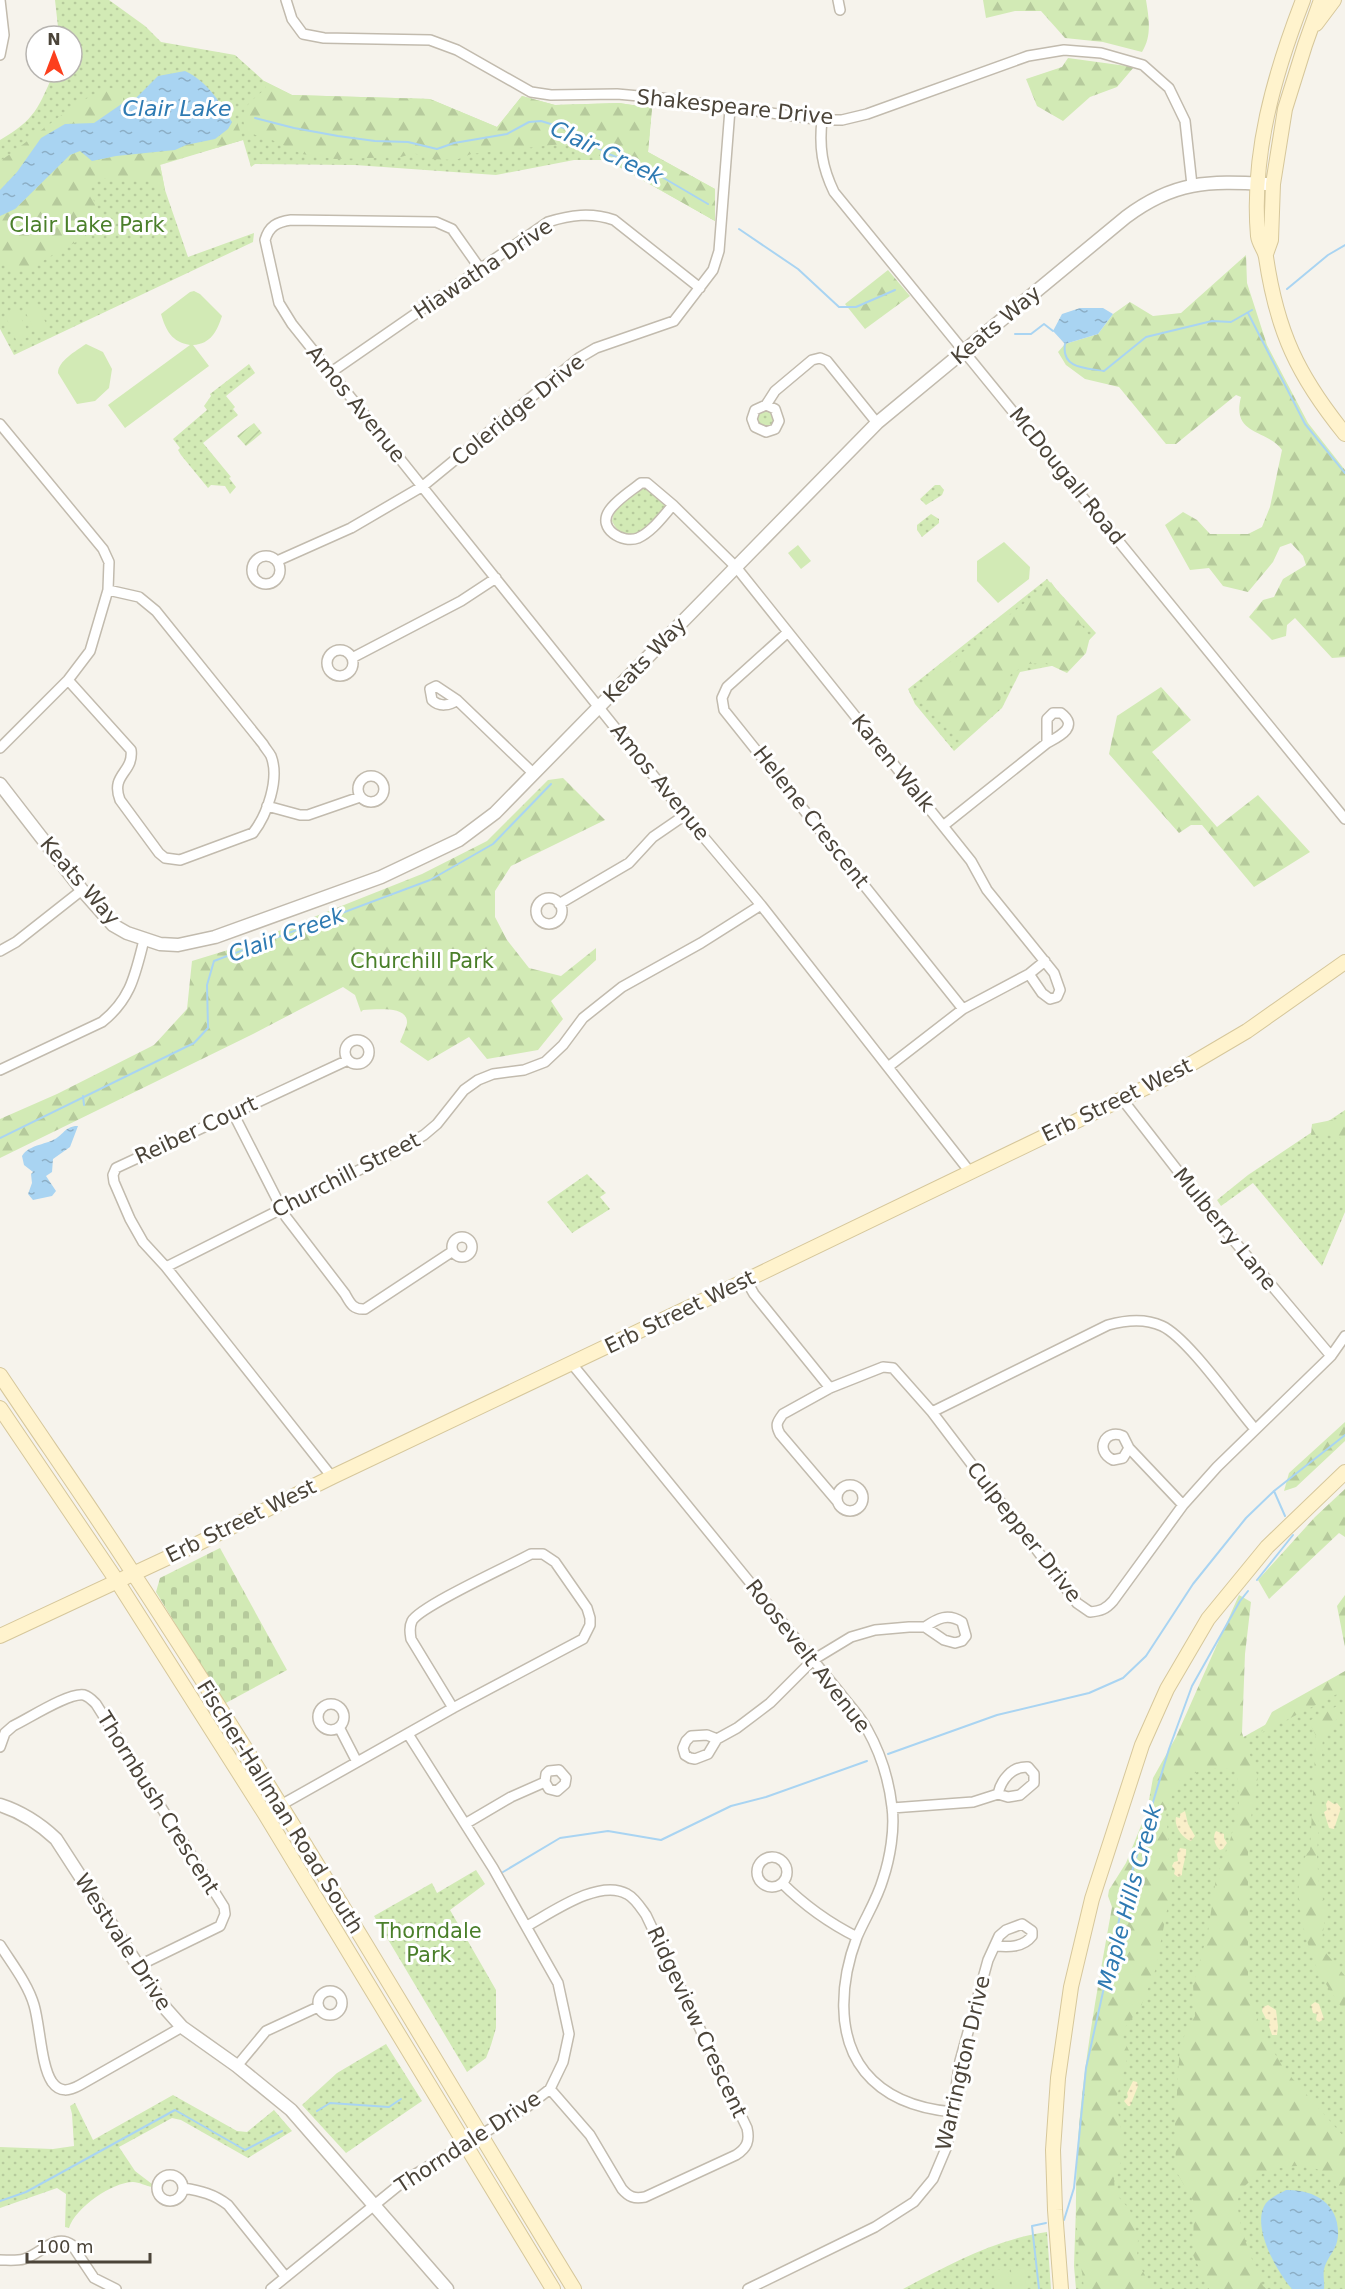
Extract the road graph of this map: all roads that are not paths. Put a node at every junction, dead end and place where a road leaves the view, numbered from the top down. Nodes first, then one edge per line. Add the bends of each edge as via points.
1 (0, 0) edge
2 (286, 0) edge
3 (1304, 0) edge
4 (1322, 0) edge
5 (1334, 0) edge
6 (1310, 29) junction
7 (0, 55) edge
8 (730, 109) junction
9 (822, 120) junction
10 (1192, 184) junction
11 (1266, 184) junction
12 (481, 270) junction
13 (700, 288) junction
14 (965, 350) junction
15 (330, 373) junction
16 (766, 405) dead end
17 (877, 423) junction
18 (0, 424) edge
19 (1345, 434) edge
20 (423, 486) junction
21 (673, 505) junction
22 (277, 561) dead end
23 (736, 567) junction
24 (496, 578) junction
25 (108, 590) junction
26 (788, 632) junction
27 (352, 658) dead end
28 (68, 680) junction
29 (457, 700) dead end
30 (599, 707) junction
31 (1047, 743) dead end
32 (0, 748) edge
33 (533, 773) junction
34 (0, 784) edge
35 (360, 797) dead end
36 (267, 806) junction
37 (685, 814) junction
38 (1345, 819) edge
39 (943, 826) junction
40 (82, 890) junction
41 (559, 904) dead end
42 (761, 905) junction
43 (144, 940) junction
44 (0, 951) edge
45 (1045, 961) junction
46 (1345, 962) edge
47 (1029, 974) junction
48 (963, 1009) junction
49 (348, 1060) dead end
50 (888, 1067) junction
51 (0, 1070) edge
52 (1122, 1099) junction
53 (233, 1113) junction
54 (970, 1172) junction
55 (281, 1208) junction
56 (453, 1251) dead end
57 (166, 1267) junction
58 (746, 1280) junction
59 (1345, 1336) edge
60 (1331, 1356) junction
61 (572, 1364) junction
62 (0, 1375) edge
63 (830, 1388) junction
64 (0, 1408) edge
65 (932, 1412) junction
66 (1255, 1429) junction
67 (1129, 1448) dead end
68 (1345, 1472) edge
69 (332, 1477) junction
70 (837, 1501) dead end
71 (1184, 1505) junction
72 (134, 1573) junction
73 (117, 1581) junction
74 (926, 1628) dead end
75 (0, 1636) edge
76 (813, 1660) junction
77 (453, 1708) junction
78 (339, 1727) dead end
79 (408, 1734) junction
80 (717, 1738) dead end
81 (0, 1746) edge
82 (357, 1762) junction
83 (544, 1782) dead end
84 (998, 1794) dead end
85 (0, 1805) edge
86 (280, 1805) junction
87 (892, 1808) junction
88 (265, 1814) junction
89 (465, 1824) junction
90 (782, 1883) dead end
91 (527, 1926) junction
92 (857, 1937) junction
93 (0, 1945) edge
94 (995, 1946) dead end
95 (138, 1966) junction
96 (318, 2007) dead end
97 (182, 2027) junction
98 (237, 2066) junction
99 (550, 2088) junction
100 (953, 2112) junction
101 (480, 2135) junction
102 (464, 2144) junction
103 (183, 2188) dead end
104 (374, 2204) junction
105 (0, 2260) edge
106 (285, 2276) junction
107 (442, 2287) edge
108 (116, 2289) edge
109 (271, 2289) edge
110 (553, 2289) edge
111 (574, 2289) edge
112 (748, 2289) edge
113 (1062, 2289) edge

1 - 7 street via 4,35
2 - 8 street, Shakespeare Drive via 292,19 303,33 324,38 430,40 457,50 531,92 617,94
3 - 11 main road via 1273,87 1263,141
4 - 6 main road
5 - 6 main road
6 - 11 main road
8 - 9 street, Shakespeare Drive
8 - 13 street, Coleridge Drive via 718,251 713,270
9 - 10 street, Shakespeare Drive via 867,114 1028,56 1064,50 1101,53 1143,65 1169,87 1185,121
9 - 14 street, McDougall Road via 824,171 834,192
10 - 11 street, Keats Way
10 - 14 street, Keats Way via 1137,208
11 - 19 main road via 1271,240 1266,254 1285,337 1320,403
12 - 13 street, Hiawatha Drive via 548,222 574,216 603,216 614,220
12 - 15 street, Hiawatha Drive
12 - 15 street, Amos Avenue via 452,229 436,222 291,220 273,225 265,240 279,303
13 - 20 street, Coleridge Drive via 669,324 596,348 579,358
14 - 17 street, Keats Way
14 - 38 street, McDougall Road
15 - 20 street, Amos Avenue
16 - 17 street via 775,392 812,360 820,358 827,361
17 - 23 street, Keats Way
18 - 25 street via 103,549 109,562
20 - 22 street, Coleridge Drive via 351,528
20 - 24 street, Amos Avenue
21 - 21 street, Karen Walk via 644,482 610,509 607,525 614,535 635,539
21 - 23 street, Karen Walk
23 - 26 street, Karen Walk
23 - 30 street, Keats Way
24 - 27 street via 461,601
24 - 30 street, Amos Avenue
25 - 28 street via 90,651
25 - 36 street via 148,603 263,744 273,771
26 - 39 street, Karen Walk
26 - 48 street, Helene Crescent via 727,687 722,698 724,710
28 - 32 street
28 - 36 street via 131,750 130,765 120,776 116,791 165,858 180,860 253,833
29 - 33 street
30 - 33 street, Keats Way
30 - 37 street, Amos Avenue
31 - 39 street
33 - 43 street, Keats Way via 487,821 459,840 381,877 215,938 178,945
34 - 40 street, Keats Way
35 - 36 street via 308,815
37 - 41 street via 653,837 629,863
37 - 42 street, Amos Avenue
39 - 45 street, Karen Walk via 971,861 987,890
40 - 43 street, Keats Way via 113,924
40 - 44 street
42 - 50 street, Amos Avenue
42 - 55 street, Churchill Street via 622,987 584,1018 545,1062 478,1080 424,1135
43 - 51 street via 133,981 114,1012 102,1022
45 - 47 street
45 - 47 street, Karen Walk via 1058,981 1057,997 1046,997
46 - 52 main road, Erb Street West via 1248,1031
47 - 48 street
48 - 50 street
49 - 53 street, Reiber Court
50 - 54 street, Amos Avenue
52 - 54 main road, Erb Street West
52 - 60 street, Mulberry Lane via 1209,1211
53 - 55 street
53 - 57 street, Reiber Court via 116,1168 114,1182 130,1219 143,1242
54 - 58 main road, Erb Street West
55 - 56 street via 351,1306 359,1309 365,1309
55 - 57 street, Churchill Street
57 - 69 street
58 - 61 main road, Erb Street West
58 - 63 street
59 - 60 street, Culpepper Drive
60 - 66 street, Culpepper Drive
61 - 69 main road, Erb Street West
61 - 76 street, Roosevelt Avenue
62 - 72 main road, Fischer-Hallman Road South
63 - 65 street, Culpepper Drive via 883,1367 893,1368
63 - 70 street via 783,1414 777,1427
64 - 73 main road, Fischer-Hallman Road South
65 - 66 street via 1108,1325 1136,1320 1162,1326 1184,1344
65 - 71 street, Culpepper Drive via 1077,1603 1090,1612 1107,1607
66 - 71 street, Culpepper Drive
67 - 71 street
68 - 113 main road via 1267,1546 1208,1619 1167,1689 1142,1745 1092,1899 1071,1987 1053,2150
69 - 72 main road, Erb Street West
72 - 73 main road, Erb Street West
72 - 86 main road, Fischer-Hallman Road South
73 - 75 main road, Erb Street West
73 - 88 main road, Fischer-Hallman Road South
74 - 76 street via 875,1630
76 - 80 street via 770,1703
76 - 87 street, Roosevelt Avenue via 867,1728 885,1772
77 - 77 street via 573,1646 589,1631 591,1618 587,1608 550,1557 531,1554 428,1608 412,1621 411,1639
77 - 79 street
78 - 82 street
79 - 82 street
79 - 89 street, Thorndale Drive
81 - 95 street, Thornbush Crescent via 13,1726 69,1698 90,1698 224,1907 220,1926
82 - 86 street
83 - 89 street
84 - 87 street via 973,1802
85 - 95 street, Westvale Drive via 26,1815 56,1839
86 - 88 street
86 - 101 main road, Fischer-Hallman Road South
87 - 92 street, Roosevelt Avenue via 891,1844 884,1879
88 - 102 main road, Fischer-Hallman Road South
89 - 91 street, Thorndale Drive
90 - 92 street via 800,1902
91 - 99 street, Thorndale Drive via 558,1983 569,2034 563,2062
91 - 99 street, Ridgeview Crescent via 598,1890 616,1889 636,1901 646,1915 749,2138 736,2155 645,2197 628,2196 590,2135
92 - 100 street, Roosevelt Avenue via 846,1975 844,2007 847,2039 859,2065 875,2084 902,2102
93 - 97 street via 31,1996 47,2069 58,2088 68,2091
94 - 100 street, Warrington Drive via 972,2013
95 - 97 street, Westvale Drive
96 - 98 street via 266,2031
97 - 98 street, Westvale Drive
98 - 104 street, Westvale Drive via 291,2110
99 - 101 street, Thorndale Drive
100 - 112 street, Warrington Drive via 947,2146 933,2179 914,2202 875,2227
101 - 102 street, Thorndale Drive
101 - 111 main road, Fischer-Hallman Road South
102 - 104 street, Thorndale Drive
102 - 110 main road, Fischer-Hallman Road South
103 - 106 street via 204,2192 228,2205
104 - 106 street, Thorndale Drive
104 - 107 street, Westvale Drive
105 - 108 street via 25,2259 53,2243 68,2241 93,2277
106 - 109 street, Thorndale Drive

